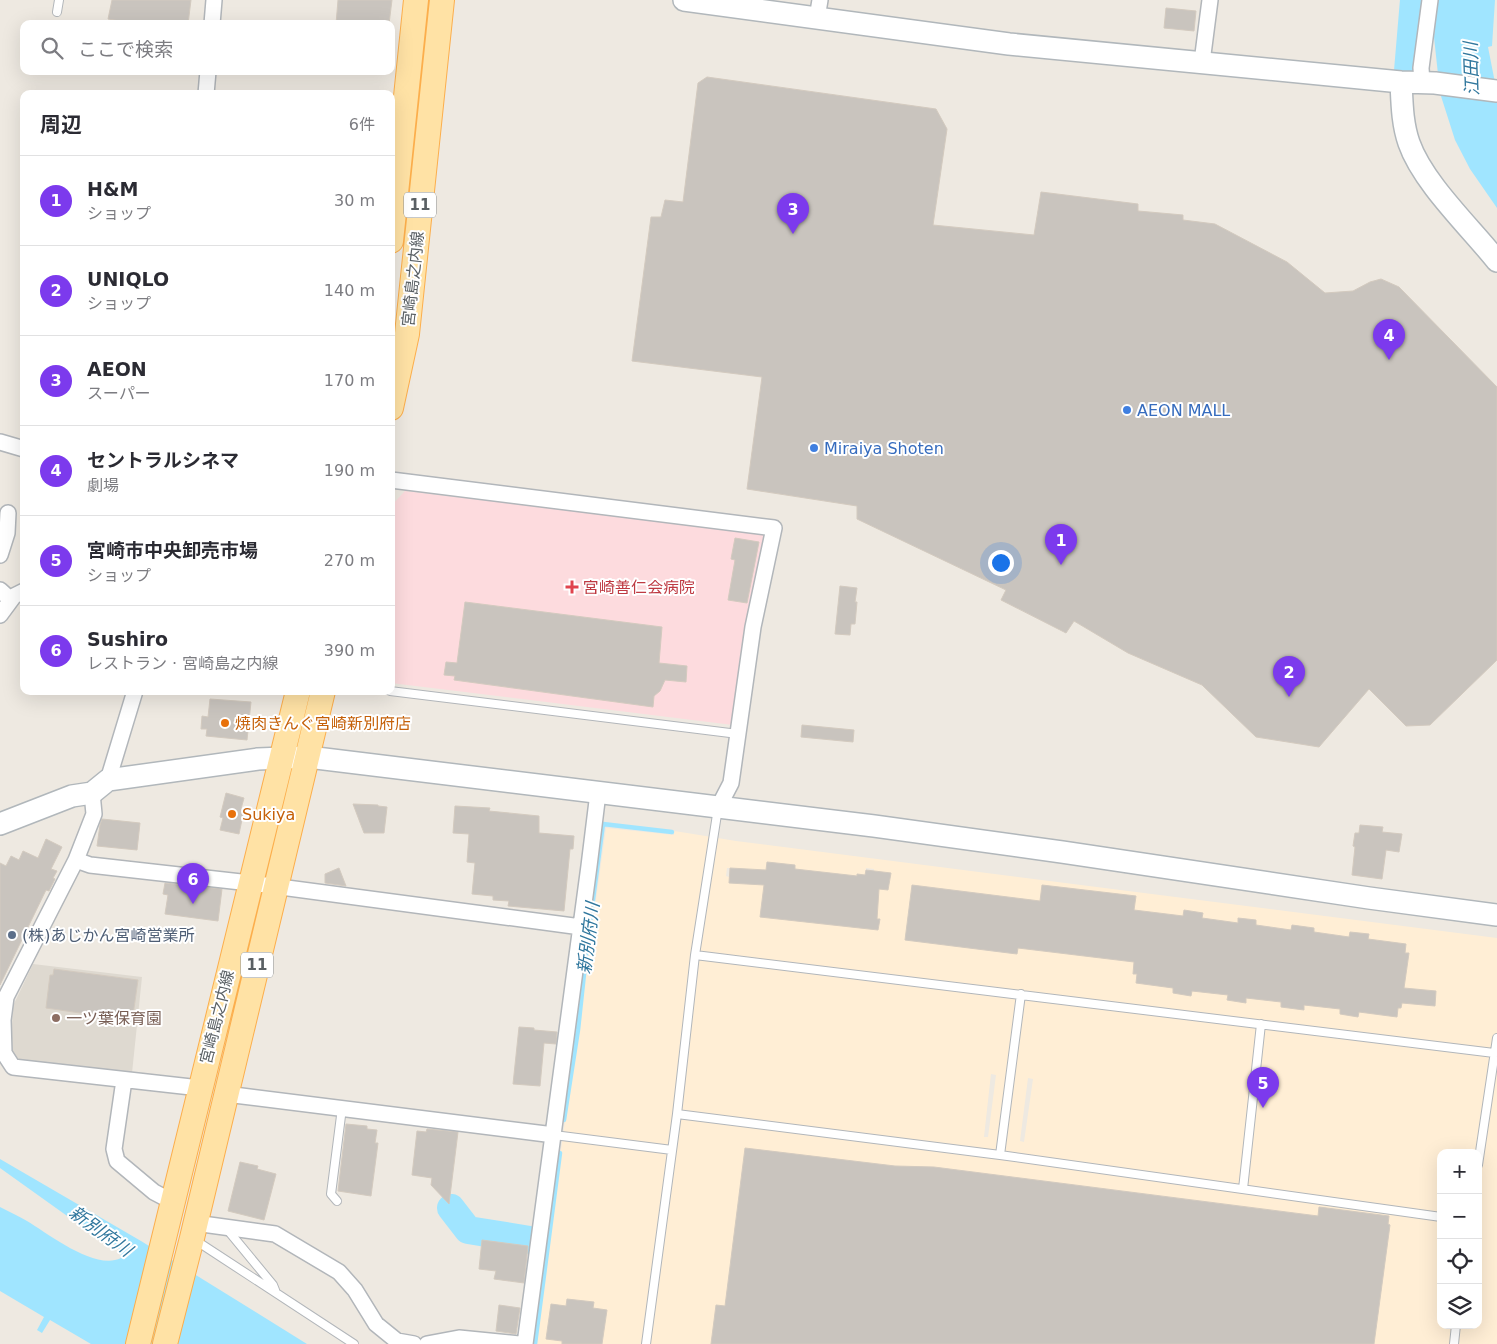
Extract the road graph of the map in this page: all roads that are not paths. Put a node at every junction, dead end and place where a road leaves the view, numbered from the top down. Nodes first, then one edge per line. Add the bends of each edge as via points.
1 (59, 0) edge
2 (214, 0) edge
3 (416, 0) edge
4 (442, 0) edge
5 (684, 0) edge
6 (1210, 0) edge
7 (1430, 0) edge
8 (819, 9) edge
9 (57, 12) dead end
10 (212, 20) edge
11 (1202, 62) junction
12 (208, 75) edge
13 (1401, 82) junction
14 (1429, 83) junction
15 (206, 90) edge
16 (1497, 91) edge
17 (395, 197) edge
18 (1497, 261) edge
19 (395, 391) edge
20 (0, 442) edge
21 (20, 448) edge
22 (395, 481) edge
23 (8, 513) dead end
24 (0, 556) edge
25 (12, 594) edge
26 (0, 616) edge
27 (395, 692) edge
28 (134, 695) edge
29 (297, 695) edge
30 (322, 695) edge
31 (738, 734) junction
32 (308, 757) junction
33 (280, 759) junction
34 (100, 787) junction
35 (598, 793) junction
36 (718, 808) junction
37 (0, 824) edge
38 (76, 860) junction
39 (250, 883) junction
40 (275, 886) junction
41 (1497, 915) edge
42 (581, 927) junction
43 (695, 955) junction
44 (1021, 994) junction
45 (3, 997) edge
46 (1261, 1024) junction
47 (1497, 1038) edge
48 (1494, 1053) junction
49 (124, 1080) junction
50 (200, 1088) junction
51 (226, 1094) junction
52 (342, 1108) junction
53 (677, 1114) junction
54 (554, 1136) junction
55 (1480, 1149) edge
56 (672, 1150) junction
57 (1000, 1155) junction
58 (1242, 1189) junction
59 (337, 1201) dead end
60 (173, 1202) junction
61 (1437, 1216) edge
62 (225, 1228) junction
63 (193, 1230) junction
64 (276, 1292) junction
65 (1456, 1329) edge
66 (138, 1344) edge
67 (164, 1344) edge
68 (354, 1344) edge
69 (414, 1344) edge
70 (427, 1344) edge
71 (519, 1344) edge
72 (525, 1344) edge
73 (646, 1344) edge
74 (1454, 1344) edge

1 - 9 lane
2 - 10 street
3 - 17 main road, 宮崎島之内線 / 11
4 - 19 main road, 宮崎島之内線 / 11 via 408,334
5 - 8 street
6 - 11 street
7 - 14 street via 1421,68
8 - 11 street via 1009,44
11 - 13 street
12 - 15 street
13 - 14 street
13 - 18 street via 1402,116 1418,162
14 - 16 street
20 - 21 street
22 - 31 street via 774,528 753,627
23 - 24 street via 7,533
25 - 26 street
27 - 31 lane
28 - 34 street
29 - 33 main road, 宮崎島之内線 / 11
30 - 32 main road, 宮崎島之内線 / 11
31 - 36 street via 731,783
32 - 33 street
32 - 35 street
32 - 40 main road, 宮崎島之内線 / 11
33 - 34 street via 204,766
33 - 39 main road, 宮崎島之内線 / 11
34 - 37 street
34 - 38 street via 94,814
35 - 36 street
35 - 42 street
36 - 41 street via 874,826
36 - 43 lane
38 - 39 street
38 - 45 street
39 - 40 street
39 - 50 main road, 宮崎島之内線 / 11
40 - 42 street
40 - 51 main road, 宮崎島之内線 / 11
42 - 54 street
43 - 44 lane
43 - 53 lane
44 - 46 lane
44 - 57 lane
45 - 49 street via 4,1053 13,1067
46 - 48 lane
46 - 58 lane
47 - 48 lane
48 - 55 lane
49 - 50 street
49 - 60 street via 114,1149 117,1161 154,1192
50 - 60 main road, 宮崎島之内線 / 11
51 - 52 street
51 - 63 main road, 宮崎島之内線 / 11
52 - 54 street
52 - 59 lane via 331,1194
53 - 56 lane
53 - 57 lane
54 - 56 lane
54 - 72 street
56 - 73 lane
57 - 58 lane
58 - 61 lane
60 - 66 main road, 宮崎島之内線 / 11
62 - 63 street
62 - 64 lane
62 - 69 street via 275,1234 339,1272 355,1290 376,1324 397,1341
63 - 64 lane
63 - 67 main road, 宮崎島之内線 / 11
64 - 68 lane
65 - 74 lane
70 - 71 street via 459,1338

